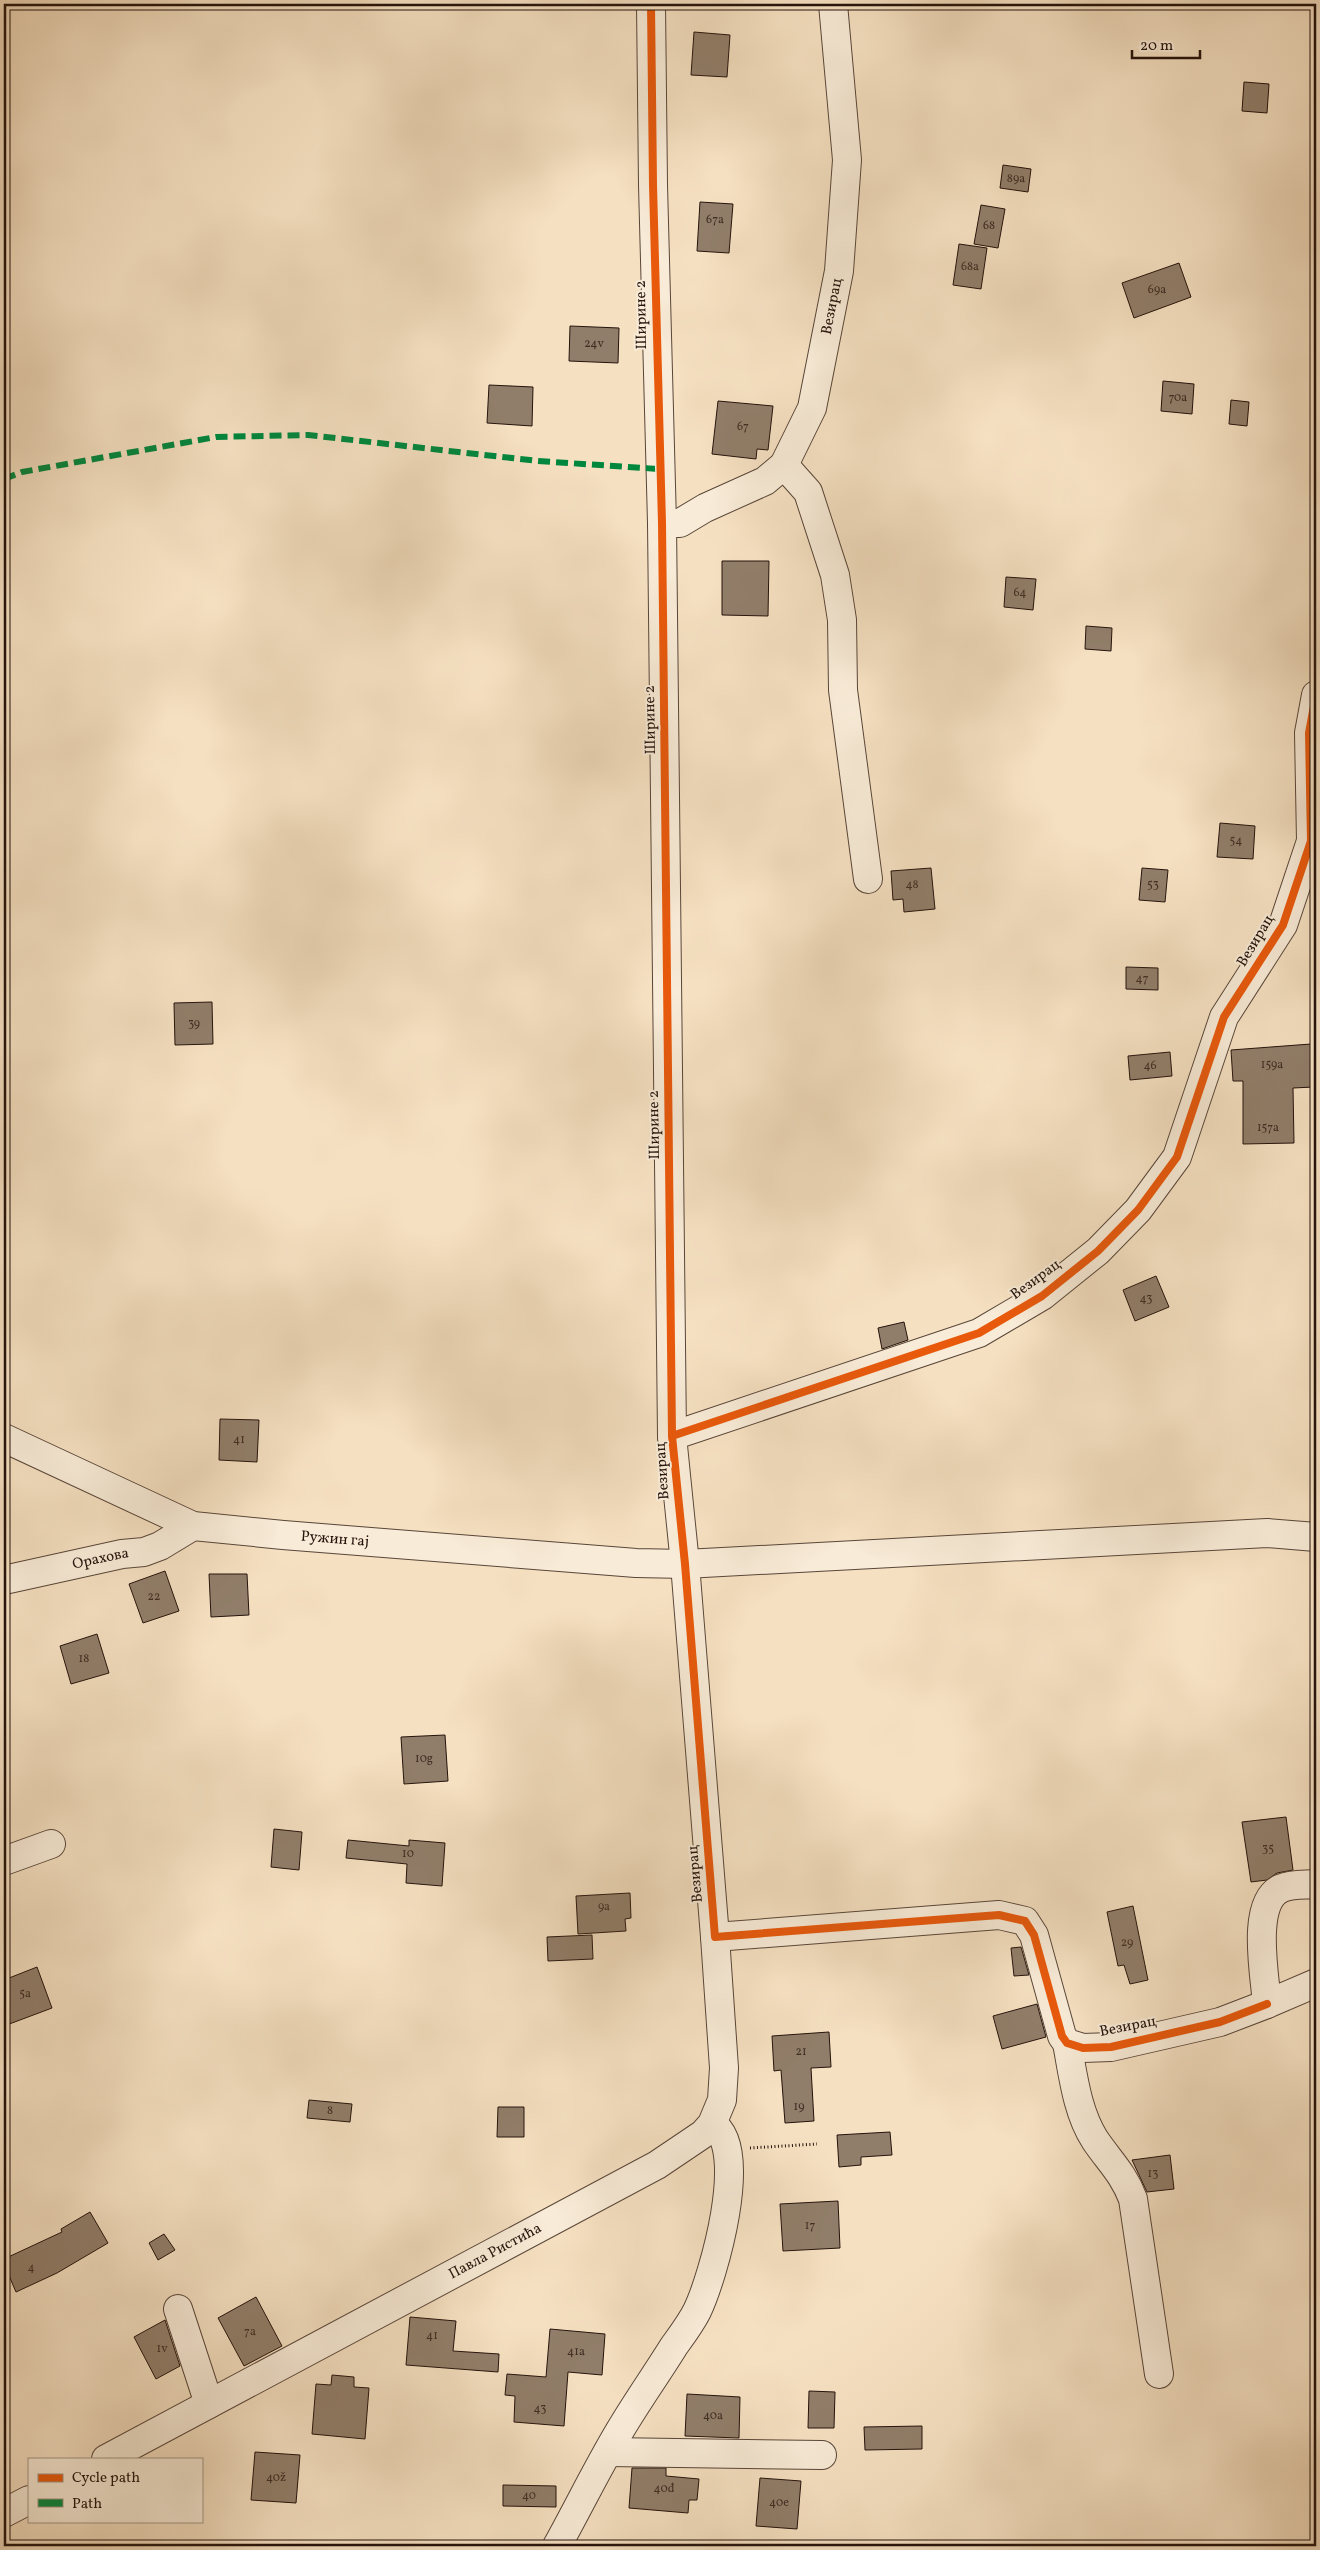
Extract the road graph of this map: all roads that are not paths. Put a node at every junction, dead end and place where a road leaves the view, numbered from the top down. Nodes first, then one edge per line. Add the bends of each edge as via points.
1 (651, 4) edge
2 (833, 4) edge
3 (784, 465) junction
4 (662, 523) junction
5 (1316, 695) edge
6 (868, 879) dead end
7 (672, 1436) junction
8 (4, 1438) edge
9 (193, 1526) junction
10 (1316, 1538) edge
11 (685, 1564) junction
12 (4, 1580) edge
13 (51, 1844) dead end
14 (4, 1861) edge
15 (1316, 1884) edge
16 (715, 1937) junction
17 (1316, 1983) edge
18 (1267, 2004) junction
19 (1067, 2043) junction
20 (712, 2124) junction
21 (178, 2309) dead end
22 (1158, 2374) dead end
23 (209, 2404) junction
24 (608, 2452) junction
25 (822, 2455) dead end
26 (108, 2458) edge
27 (28, 2501) edge
28 (4, 2513) edge
29 (557, 2546) edge

1 - 4 street, Ширине 2 via 652,185
2 - 3 street, Везирац via 847,160 839,271 812,408
3 - 4 street, Везирац via 765,481 680,523
3 - 6 street via 808,492 835,575 842,620 844,690
4 - 7 street, Ширине 2
5 - 7 street, Везирац via 1309,733 1311,841 1283,925 1224,1017 1177,1157 1138,1210 1098,1251 1042,1296 980,1334
7 - 11 street, Везирац
8 - 9 street, Ружин гај
9 - 11 street, Ружин гај via 502,1553
9 - 12 street, Орахова via 144,1552
10 - 11 street, Ружин гај via 1266,1534
11 - 16 street, Везирац
13 - 14 street
15 - 18 street via 1282,1887 1265,1906 1262,1921
16 - 19 street via 999,1915 1025,1921 1034,1935 1062,2036
16 - 20 street, Павла Ристића via 724,2068 722,2100
17 - 18 street, Везирац
18 - 19 street, Везирац via 1220,2022 1111,2047 1082,2048
19 - 22 street via 1077,2094 1087,2121 1095,2139 1125,2178 1134,2199
20 - 23 street, Павла Ристића via 657,2166
20 - 24 street via 721,2131 730,2169 713,2272 696,2312
21 - 23 street
23 - 26 street, Павла Ристића
24 - 25 street
24 - 29 street
27 - 28 street

